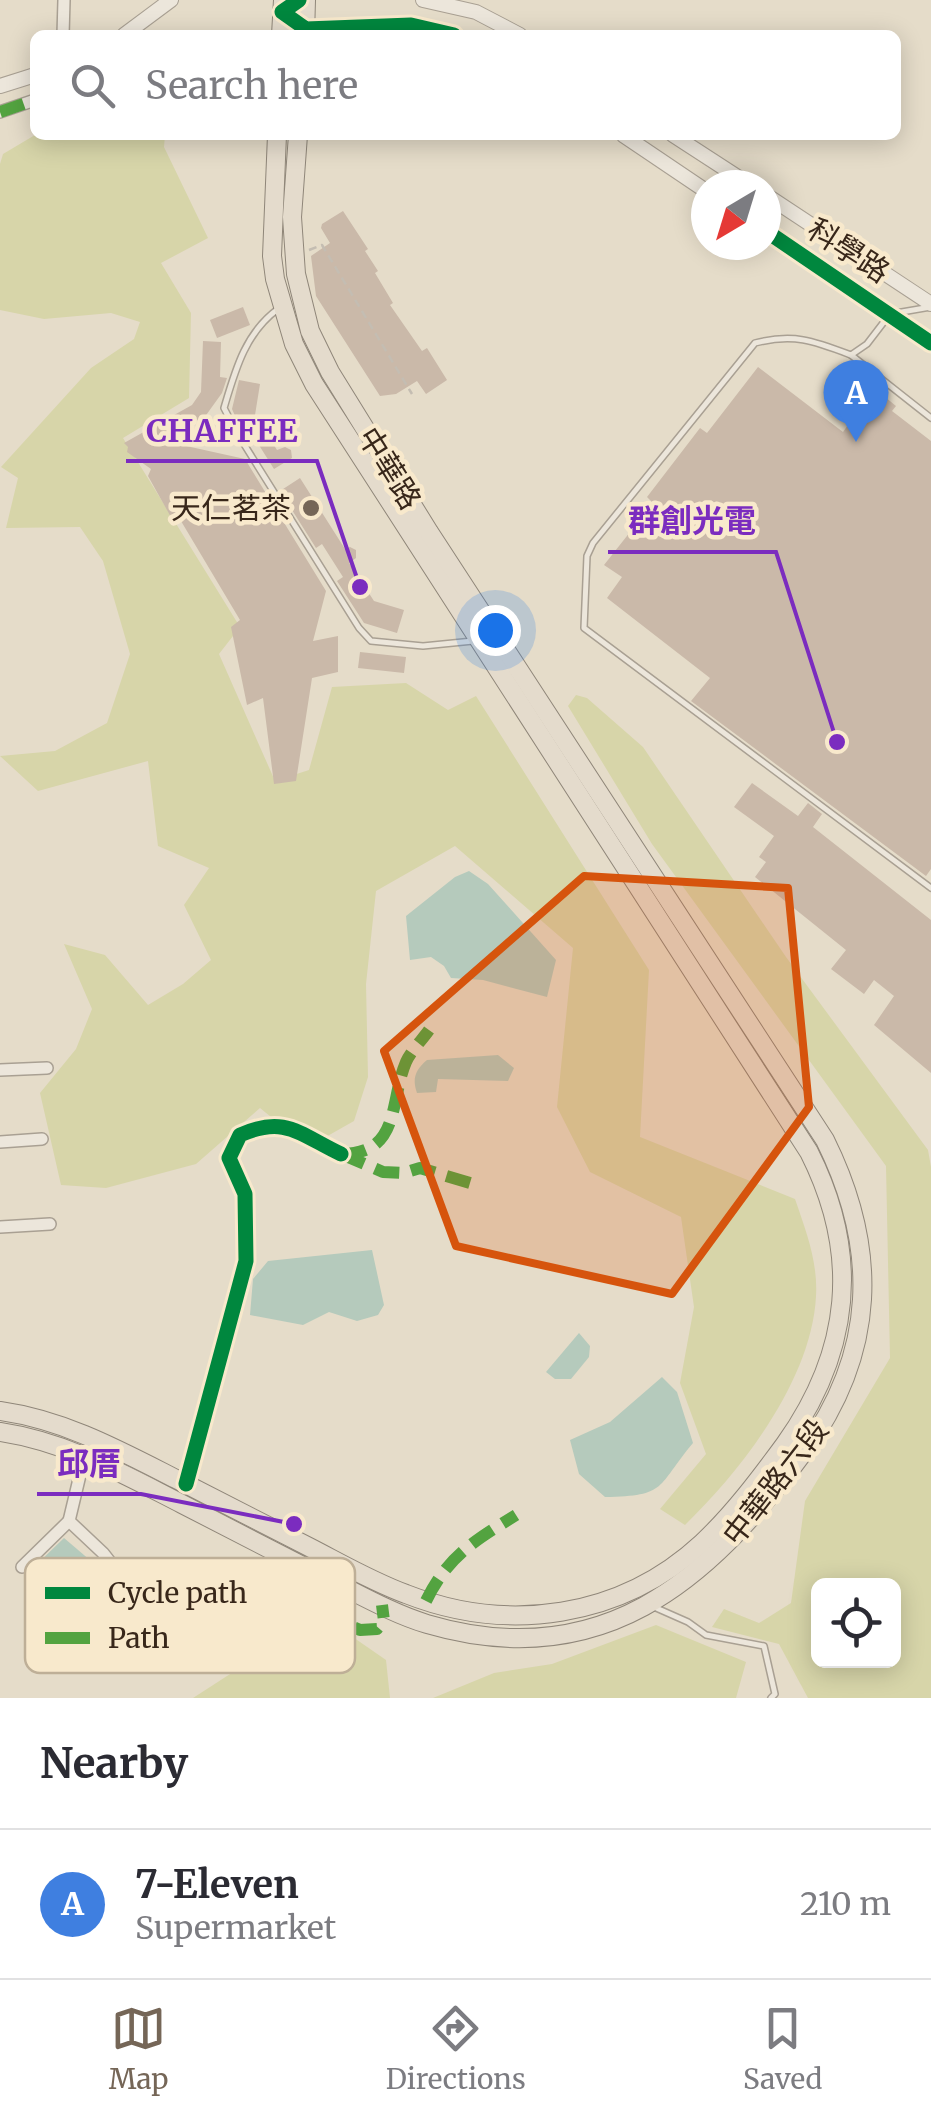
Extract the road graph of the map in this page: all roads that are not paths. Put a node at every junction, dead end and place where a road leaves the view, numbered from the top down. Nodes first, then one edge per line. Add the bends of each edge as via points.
1 (64, 0) edge
2 (171, 0) edge
3 (302, 0) edge
4 (423, 0) edge
5 (283, 6) edge
6 (63, 30) edge
7 (131, 30) edge
8 (304, 30) edge
9 (306, 30) edge
10 (336, 30) edge
11 (432, 30) edge
12 (510, 30) edge
13 (30, 77) edge
14 (0, 86) edge
15 (30, 102) edge
16 (0, 112) edge
17 (277, 140) edge
18 (298, 140) edge
19 (631, 140) edge
20 (681, 140) edge
21 (727, 170) edge
22 (691, 180) edge
23 (781, 206) edge
24 (781, 241) edge
25 (931, 306) edge
26 (281, 308) junction
27 (890, 314) junction
28 (931, 343) edge
29 (851, 355) junction
30 (931, 418) edge
31 (378, 466) junction
32 (478, 640) junction
33 (506, 648) junction
34 (489, 658) junction
35 (556, 761) joint
36 (585, 767) joint
37 (931, 888) edge
38 (47, 1068) dead end
39 (0, 1070) edge
40 (42, 1139) dead end
41 (0, 1142) edge
42 (340, 1154) dead end
43 (50, 1224) dead end
44 (0, 1227) edge
45 (0, 1411) edge
46 (0, 1432) edge
47 (88, 1435) junction
48 (85, 1454) junction
49 (186, 1484) junction
50 (69, 1521) junction
51 (32, 1558) edge
52 (108, 1558) edge
53 (288, 1558) edge
54 (332, 1558) edge
55 (25, 1565) edge
56 (22, 1568) dead end
57 (355, 1570) edge
58 (389, 1587) junction
59 (632, 1590) junction
60 (355, 1592) edge
61 (648, 1604) junction
62 (382, 1606) junction
63 (771, 1698) edge

1 - 6 street
2 - 7 street
3 - 5 street
3 - 9 main road
4 - 12 street via 476,12
5 - 8 street
10 - 11 street
13 - 14 street
15 - 16 street
17 - 26 main road, 中華路 via 272,256
18 - 31 main road, 中華路 via 292,217 300,297 310,331
19 - 22 street
20 - 21 street
23 - 25 street, 科學路
24 - 27 street, 科學路
25 - 27 lane
26 - 31 main road, 中華路 via 314,384
26 - 32 lane via 263,320 240,355 224,408 237,433 372,641 423,646
27 - 28 street, 科學路
27 - 29 lane
29 - 30 lane
29 - 37 lane via 783,336 755,343 593,543 584,628
31 - 32 main road, 中華路
31 - 33 main road, 中華路
32 - 34 main road, 中華路
33 - 34 street
33 - 36 main road, 中華路
34 - 35 main road, 中華路
35 - 59 main road, 中華路六段 via 808,1152 834,1213 842,1262 836,1341 806,1412 704,1542
36 - 61 main road, 中華路六段 via 825,1140 864,1258 854,1352 814,1438 728,1545
38 - 39 street
40 - 41 street
42 - 49 street via 269,1124 240,1136 229,1158 245,1194 246,1261
43 - 44 street
45 - 47 main road, 中華路六段
46 - 48 main road, 中華路六段
47 - 48 street
47 - 49 main road, 中華路六段
48 - 50 street
48 - 53 main road, 中華路六段
49 - 54 main road, 中華路六段
50 - 51 street
50 - 52 street
55 - 56 street
57 - 58 main road, 中華路六段
58 - 59 main road, 中華路六段 via 459,1611 509,1617 576,1612
58 - 62 main road
59 - 61 lane
60 - 62 main road, 中華路六段
61 - 62 main road, 中華路六段 via 598,1626 507,1637 424,1623
61 - 63 lane via 706,1635 764,1646

